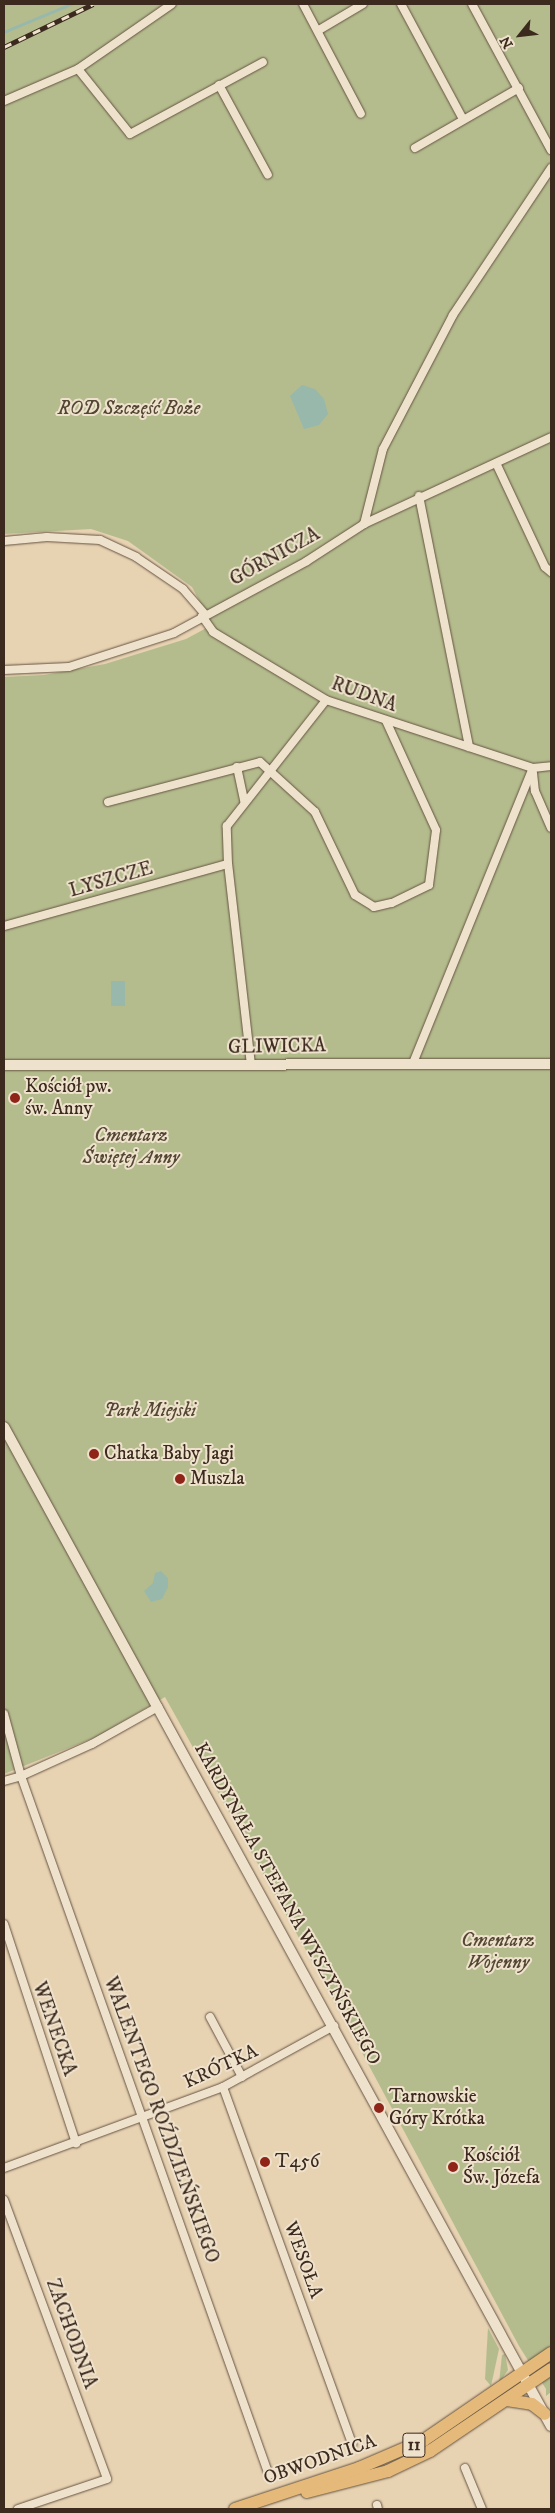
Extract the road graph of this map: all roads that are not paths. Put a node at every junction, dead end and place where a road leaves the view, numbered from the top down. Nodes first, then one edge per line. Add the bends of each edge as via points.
1 (172, 4) edge
2 (303, 4) edge
3 (364, 4) edge
4 (401, 4) edge
5 (472, 4) edge
6 (319, 30) junction
7 (263, 62) dead end
8 (78, 69) junction
9 (219, 85) junction
10 (519, 88) junction
11 (4, 101) edge
12 (361, 114) dead end
13 (463, 119) junction
14 (415, 148) dead end
15 (551, 150) edge
16 (551, 168) edge
17 (268, 175) dead end
18 (551, 437) edge
19 (496, 463) junction
20 (419, 496) junction
21 (364, 524) junction
22 (4, 541) edge
23 (551, 572) edge
24 (203, 615) junction
25 (4, 670) edge
26 (326, 700) junction
27 (386, 721) junction
28 (469, 747) junction
29 (551, 766) edge
30 (237, 767) junction
31 (533, 768) junction
32 (270, 770) junction
33 (244, 801) junction
34 (108, 802) dead end
35 (551, 828) edge
36 (228, 864) junction
37 (4, 926) edge
38 (413, 1063) junction
39 (551, 1064) edge
40 (4, 1065) edge
41 (251, 1065) junction
42 (4, 1427) edge
43 (158, 1707) junction
44 (4, 1714) edge
45 (21, 1776) junction
46 (4, 1781) edge
47 (4, 1924) edge
48 (210, 2017) dead end
49 (334, 2026) junction
50 (242, 2077) junction
51 (223, 2087) junction
52 (143, 2118) junction
53 (76, 2143) junction
54 (4, 2168) edge
55 (4, 2200) edge
56 (551, 2353) edge
57 (551, 2369) edge
58 (523, 2372) junction
59 (530, 2384) junction
60 (507, 2400) junction
61 (545, 2414) junction
62 (551, 2426) edge
63 (352, 2444) dead end
64 (465, 2468) dead end
65 (269, 2475) dead end
66 (251, 2504) junction
67 (18, 2509) edge
68 (236, 2509) edge
69 (482, 2509) edge

1 - 8 street
2 - 6 street
3 - 6 street
4 - 13 street
5 - 10 street
6 - 12 street
7 - 9 street
8 - 9 street via 130,134
8 - 11 street
9 - 17 street
10 - 13 street
10 - 15 street
13 - 14 street
16 - 21 street via 453,315 383,449
18 - 19 street, GÓRNICZA
19 - 20 street, GÓRNICZA
19 - 23 street via 545,566
20 - 21 street, GÓRNICZA
20 - 28 street
21 - 24 street, GÓRNICZA via 307,561
22 - 24 street, RUDNA via 48,537 100,540 136,558 183,589
24 - 25 street, GÓRNICZA via 174,633 69,667
24 - 26 street, RUDNA via 213,632
26 - 27 street, RUDNA
26 - 32 street
27 - 28 street, RUDNA
27 - 32 street via 436,830 429,885 408,896 374,907 363,903 347,881 315,812
28 - 31 street, RUDNA
29 - 31 street
30 - 32 street via 260,762
30 - 33 street
30 - 34 street
31 - 35 street via 535,791
31 - 38 street
32 - 33 street
33 - 36 street via 227,826
36 - 37 street, LYSZCZE
36 - 41 street
38 - 39 street, GLIWICKA
38 - 41 street, GLIWICKA
40 - 41 street, GLIWICKA
42 - 43 street, KARDYNAŁA STEFANA WYSZYŃSKIEGO
43 - 45 street via 92,1744
43 - 49 street, KARDYNAŁA STEFANA WYSZYŃSKIEGO
44 - 45 street, WALENTEGO ROŹDZIEŃSKIEGO
45 - 46 street
45 - 52 street, WALENTEGO ROŹDZIEŃSKIEGO
47 - 53 street, WENECKA
48 - 50 street
49 - 50 street, KRÓTKA
49 - 58 street, KARDYNAŁA STEFANA WYSZYŃSKIEGO
50 - 51 street, KRÓTKA
51 - 52 street, KRÓTKA
51 - 63 street, WESOŁA
52 - 53 street, KRÓTKA
52 - 65 street, WALENTEGO ROŹDZIEŃSKIEGO
53 - 54 street, KRÓTKA
55 - 67 street, ZACHODNIA via 107,2479
56 - 58 highway, OBWODNICA / 11
57 - 59 highway, OBWODNICA / 11
58 - 59 street, KARDYNAŁA STEFANA WYSZYŃSKIEGO
58 - 66 highway, OBWODNICA / 11 via 446,2428 405,2450
59 - 60 highway, OBWODNICA / 11
59 - 61 street, KARDYNAŁA STEFANA WYSZYŃSKIEGO
60 - 61 highway via 532,2404
60 - 66 highway, OBWODNICA / 11 via 452,2439 388,2471
61 - 62 street, KARDYNAŁA STEFANA WYSZYŃSKIEGO
64 - 69 street
66 - 68 highway, OBWODNICA / 11

